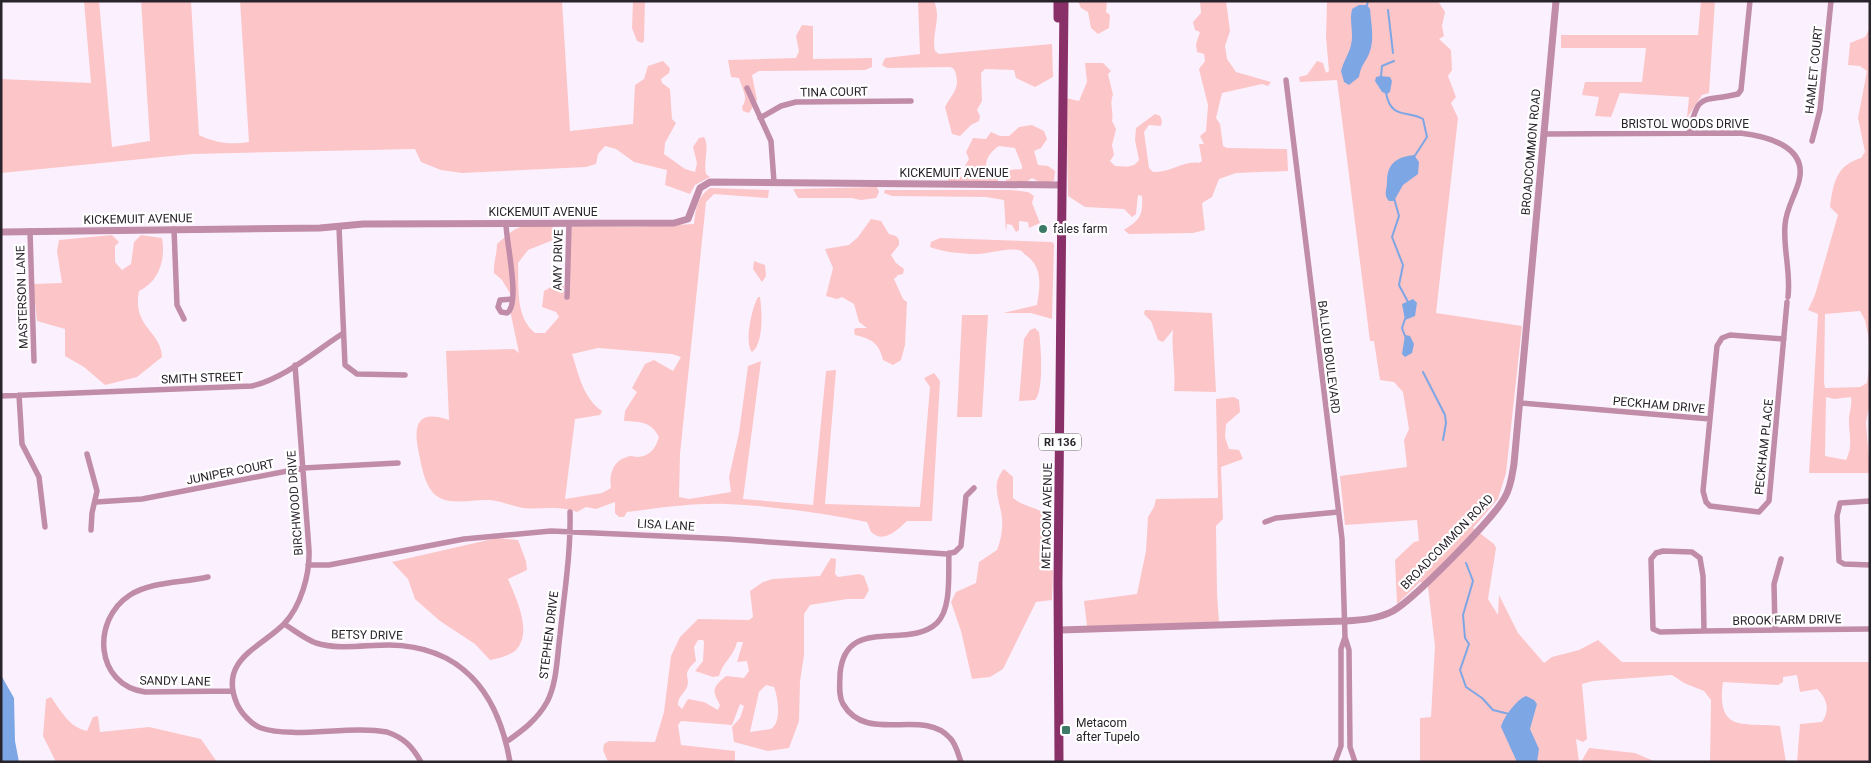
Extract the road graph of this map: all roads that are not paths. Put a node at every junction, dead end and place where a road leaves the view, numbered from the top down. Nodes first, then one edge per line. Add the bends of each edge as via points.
1 (1058, 1) edge
2 (1064, 1) edge
3 (1556, 1) edge
4 (1750, 1) edge
5 (1831, 1) edge
6 (1286, 80) dead end
7 (748, 88) dead end
8 (911, 101) dead end
9 (760, 118) junction
10 (1062, 122) junction
11 (1544, 134) junction
12 (1689, 134) junction
13 (1812, 141) dead end
14 (774, 182) junction
15 (1061, 185) junction
16 (506, 224) junction
17 (569, 224) junction
18 (339, 227) junction
19 (174, 229) junction
20 (30, 231) junction
21 (1, 232) edge
22 (567, 297) dead end
23 (512, 299) dead end
24 (1787, 299) joint
25 (184, 320) dead end
26 (342, 334) junction
27 (1784, 339) junction
28 (34, 361) dead end
29 (296, 365) junction
30 (405, 376) dead end
31 (19, 395) junction
32 (1, 396) edge
33 (1520, 403) junction
34 (1710, 419) junction
35 (87, 454) dead end
36 (398, 463) dead end
37 (303, 468) junction
38 (974, 488) dead end
39 (1870, 501) edge
40 (96, 502) junction
41 (570, 512) dead end
42 (1338, 512) junction
43 (1265, 522) dead end
44 (44, 527) dead end
45 (91, 530) dead end
46 (571, 531) junction
47 (949, 553) junction
48 (1781, 559) dead end
49 (1870, 564) edge
50 (308, 565) junction
51 (208, 576) dead end
52 (1345, 621) junction
53 (284, 624) junction
54 (1870, 628) edge
55 (1060, 630) junction
56 (1775, 630) junction
57 (1704, 631) junction
58 (1345, 637) junction
59 (233, 691) junction
60 (506, 742) junction
61 (421, 762) edge
62 (510, 762) edge
63 (961, 762) edge
64 (1059, 762) edge
65 (1335, 762) edge
66 (1355, 762) edge

1 - 10 main road, METACOM AVENUE / RI 136
2 - 10 main road, METACOM AVENUE / RI 136
3 - 11 street, BROADCOMMON ROAD
4 - 12 street via 1741,90 1738,94 1700,102
5 - 13 street, HAMLET COURT via 1820,110
6 - 42 street, BALLOU BOULEVARD
7 - 9 street
8 - 9 street, TINA COURT via 796,102
9 - 14 street via 773,148
10 - 15 main road, METACOM AVENUE / RI 136
11 - 12 street, BRISTOL WOODS DRIVE
11 - 33 street, BROADCOMMON ROAD
12 - 24 street, BRISTOL WOODS DRIVE via 1754,134 1786,147 1798,160 1799,182 1786,218 1784,238 1789,270
14 - 15 street, KICKEMUIT AVENUE
14 - 17 street, KICKEMUIT AVENUE via 707,182 700,188 690,217 682,222
15 - 55 main road, METACOM AVENUE / RI 136
16 - 17 street, KICKEMUIT AVENUE
16 - 18 street, KICKEMUIT AVENUE via 363,224
16 - 23 street
17 - 22 street, AMY DRIVE
18 - 19 street, KICKEMUIT AVENUE
18 - 26 street
19 - 20 street, KICKEMUIT AVENUE
19 - 25 street via 177,305
20 - 21 street, KICKEMUIT AVENUE
20 - 28 street, MASTERSON LANE
24 - 27 street, PECKHAM PLACE
26 - 29 street, SMITH STREET
26 - 30 street via 344,361 351,371
27 - 34 street, PECKHAM DRIVE via 1736,335 1722,338 1717,346
27 - 34 street, PECKHAM PLACE via 1769,502 1763,510 1715,508 1706,502 1703,492
29 - 31 street, SMITH STREET via 252,386
29 - 37 street, BIRCHWOOD DRIVE
31 - 32 street, SMITH STREET
31 - 44 street via 22,444 39,477
33 - 34 street, PECKHAM DRIVE
33 - 52 street, BROADCOMMON ROAD via 1512,475 1500,505 1397,608 1376,617
35 - 40 street via 97,491
36 - 37 street, JUNIPER COURT
37 - 40 street, JUNIPER COURT via 142,499
37 - 50 street, BIRCHWOOD DRIVE via 310,550
38 - 47 street via 966,496 961,546
39 - 49 street via 1839,504 1839,561 1844,564
40 - 45 street
41 - 46 street, STEPHEN DRIVE
42 - 43 street
42 - 52 street, BALLOU BOULEVARD
46 - 47 street, LISA LANE
46 - 50 street, LISA LANE via 499,534
46 - 60 street, STEPHEN DRIVE via 552,689 536,717
47 - 63 street via 944,612 938,622 918,633 869,636 858,641 841,665 839,690 843,704 863,722 930,726 941,730 956,746
48 - 56 street via 1774,584
50 - 53 street, BIRCHWOOD DRIVE via 298,601
51 - 59 street, SANDY LANE via 152,586 125,599 115,608 106,627 105,656 115,678 132,690
52 - 55 street, BROADCOMMON ROAD
52 - 58 street, BALLOU BOULEVARD
53 - 59 street, BIRCHWOOD DRIVE via 238,663
53 - 60 street, BETSY DRIVE via 317,643 409,646 453,661 484,691
54 - 56 street, BROOK FARM DRIVE
55 - 64 main road, METACOM AVENUE / RI 136
56 - 57 street, BROOK FARM DRIVE
57 - 57 street, BROOK FARM DRIVE via 1654,631 1650,562 1656,554 1692,552 1700,558
58 - 65 street, BALLOU BOULEVARD via 1341,649 1341,746
58 - 66 street, BALLOU BOULEVARD via 1349,650 1350,748
59 - 61 street via 239,708 260,727 290,731 387,732 406,741
60 - 62 street, BETSY DRIVE

